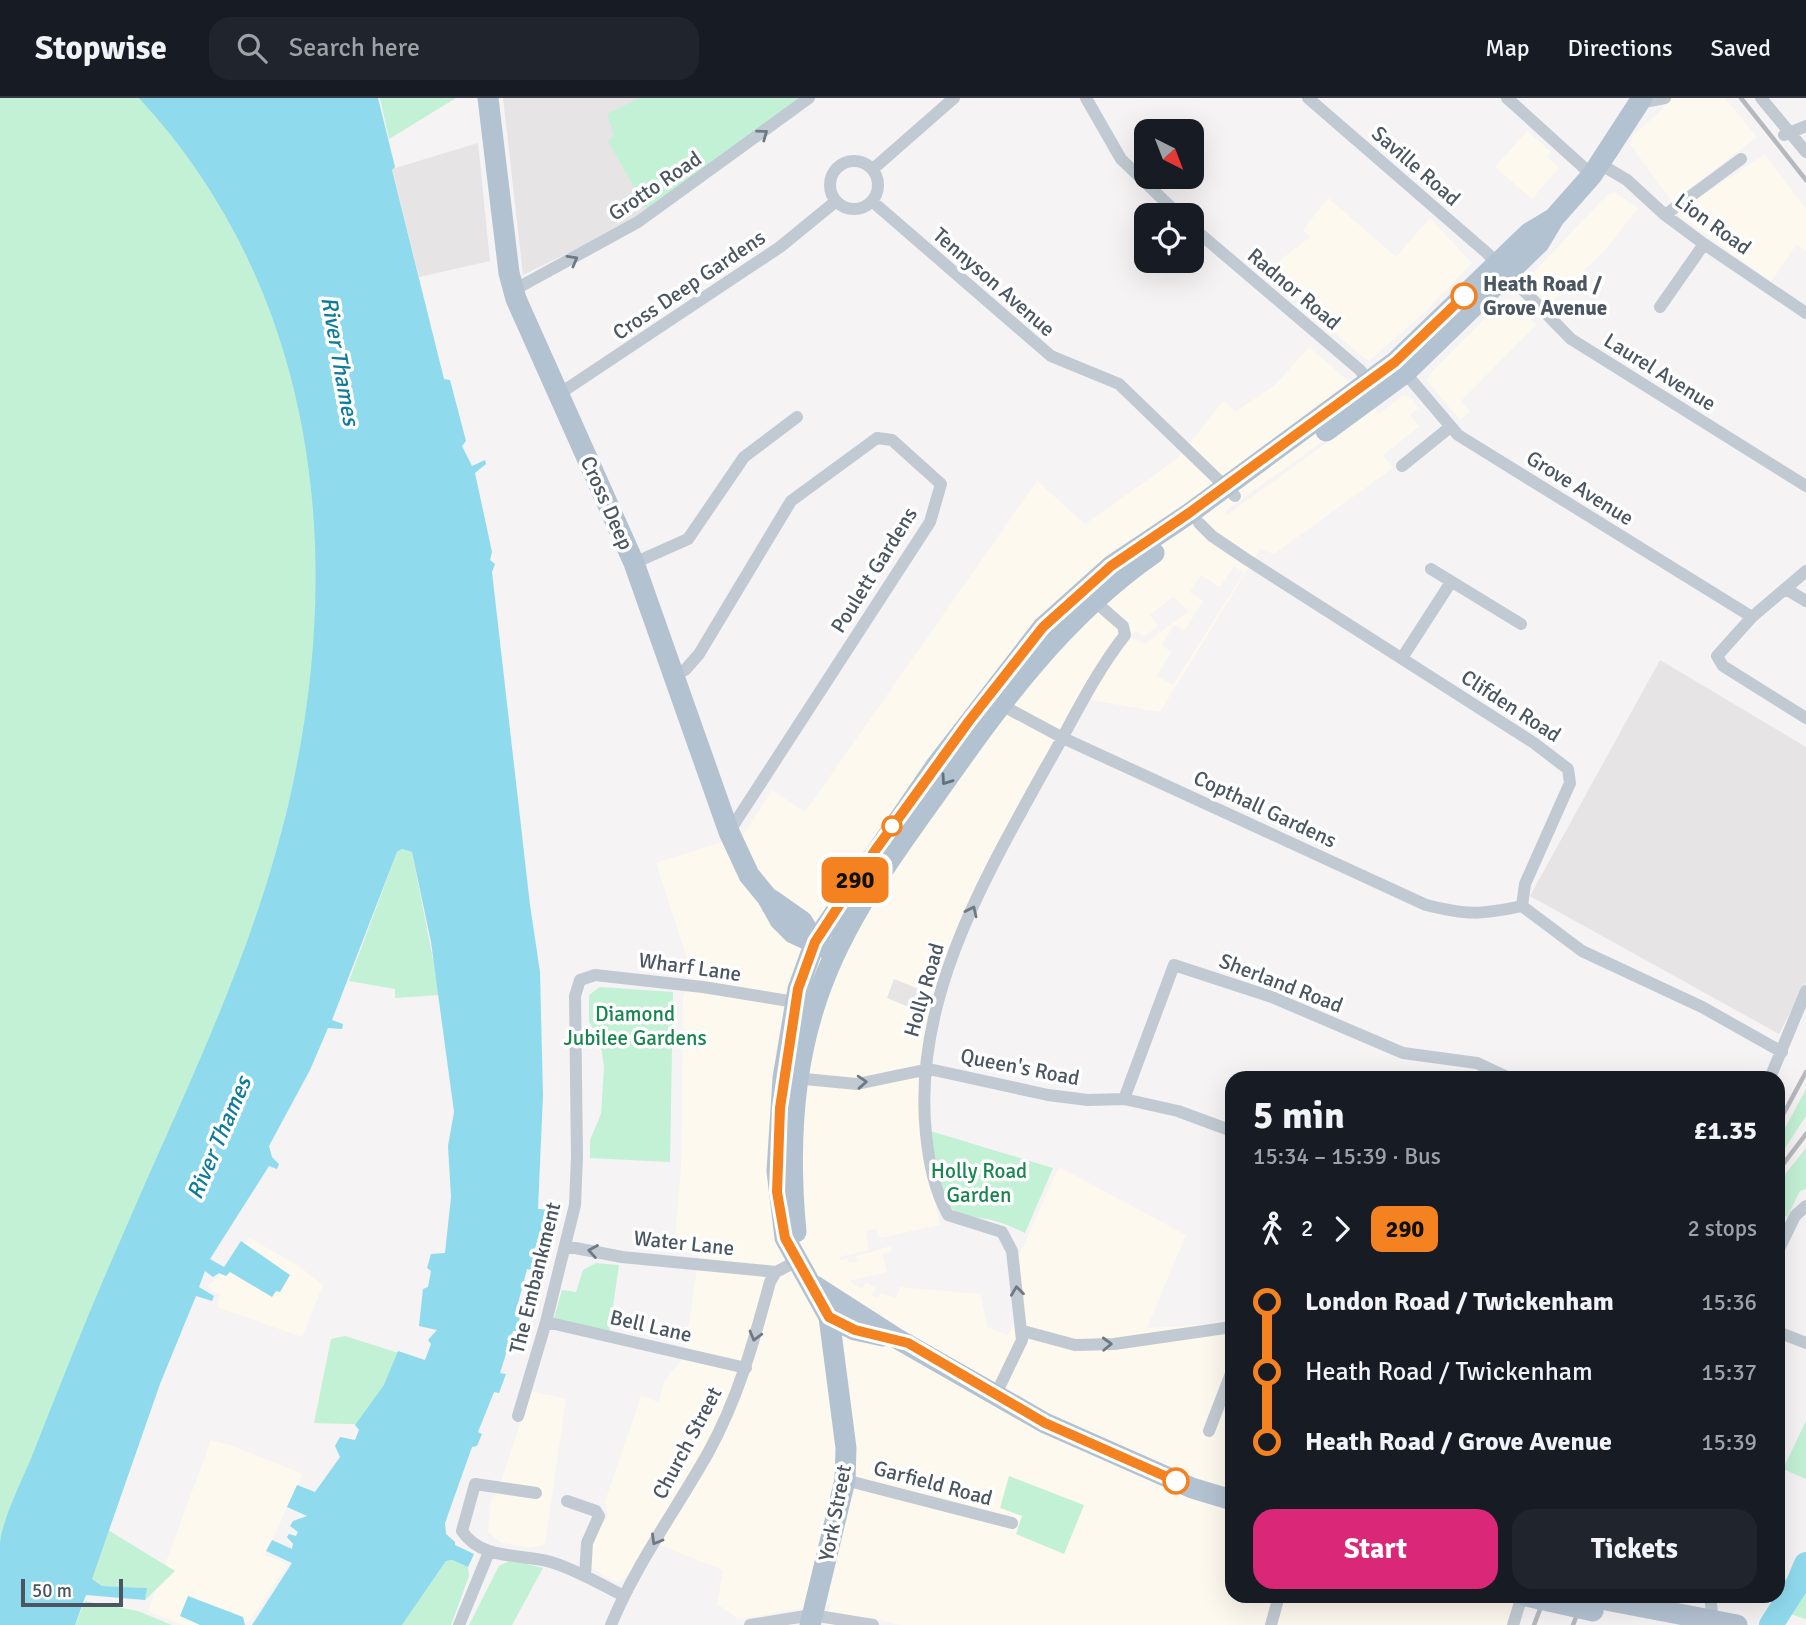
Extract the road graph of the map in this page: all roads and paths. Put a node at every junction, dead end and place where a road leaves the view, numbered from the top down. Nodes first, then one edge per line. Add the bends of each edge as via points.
1 (488, 98) edge
2 (809, 98) edge
3 (954, 98) edge
4 (1086, 98) edge
5 (1308, 98) edge
6 (1507, 98) edge
7 (1665, 98) edge
8 (1762, 98) edge
9 (1640, 100) edge
10 (1806, 126) edge
11 (1786, 134) junction
12 (1806, 152) edge
13 (1741, 159) dead end
14 (873, 169) junction
15 (1596, 169) junction
16 (835, 202) junction
17 (873, 202) junction
18 (1167, 203) edge
19 (1665, 215) junction
20 (1204, 237) edge
21 (1704, 244) junction
22 (1503, 270) junction
23 (512, 290) junction
24 (1660, 307) dead end
25 (1806, 313) edge
26 (1400, 367) junction
27 (1373, 388) junction
28 (559, 394) junction
29 (797, 417) dead end
30 (1449, 428) junction
31 (1402, 466) dead end
32 (1806, 486) edge
33 (1230, 491) junction
34 (1199, 523) junction
35 (634, 563) junction
36 (1431, 569) dead end
37 (1806, 571) edge
38 (1451, 582) junction
39 (1786, 589) junction
40 (1087, 594) junction
41 (1806, 601) edge
42 (1752, 617) junction
43 (1521, 624) dead end
44 (1402, 658) junction
45 (673, 676) junction
46 (994, 701) junction
47 (1806, 719) edge
48 (1063, 738) junction
49 (729, 832) junction
50 (1522, 906) junction
51 (824, 947) junction
52 (579, 980) joint
53 (1806, 991) edge
54 (795, 1002) junction
55 (1782, 1052) junction
56 (924, 1069) junction
57 (1494, 1071) edge
58 (1773, 1071) edge
59 (791, 1078) junction
60 (1124, 1099) junction
61 (1225, 1128) edge
62 (1806, 1206) edge
63 (1785, 1234) edge
64 (565, 1246) junction
65 (797, 1261) junction
66 (776, 1272) junction
67 (813, 1285) junction
68 (829, 1317) junction
69 (546, 1322) junction
70 (1225, 1328) edge
71 (1023, 1331) junction
72 (1785, 1335) edge
73 (896, 1338) junction
74 (1806, 1343) edge
75 (746, 1368) junction
76 (1225, 1389) edge
77 (995, 1396) junction
78 (518, 1416) dead end
79 (1209, 1431) dead end
80 (845, 1480) junction
81 (536, 1493) dead end
82 (567, 1501) dead end
83 (1225, 1502) edge
84 (1012, 1523) dead end
85 (489, 1552) junction
86 (585, 1576) junction
87 (624, 1596) junction
88 (1277, 1603) edge
89 (1521, 1603) edge
90 (1594, 1603) edge
91 (1597, 1603) edge
92 (1712, 1603) edge
93 (811, 1620) edge
94 (1718, 1623) edge
95 (459, 1625) edge
96 (611, 1625) edge
97 (750, 1625) edge
98 (873, 1625) edge
99 (1272, 1625) edge
100 (1513, 1625) edge
101 (1663, 1625) edge

1 - 23 main road, Cross Deep
23 -> 2 street, Grotto Road via 638,222
3 - 14 street
4 - 18 street via 1121,159
5 - 22 street, Saville Road
6 - 15 street, Lion Road
7 - 9 street
8 - 11 street
9 - 15 main road
10 - 11 street
11 - 12 street
13 - 19 street
14 - 16 street via 855,161 834,168 830,191
14 - 17 street via 879,188
15 - 19 street, Lion Road via 1639,189
15 - 22 main road via 1539,243
16 - 17 street via 856,210
16 - 28 street, Cross Deep Gardens via 780,247
17 - 33 street, Tennyson Avenue via 1051,356 1119,384
19 - 21 street, Lion Road
20 - 27 street, Radnor Road via 1360,370
21 - 24 street
21 - 25 street, Lion Road
22 - 26 main road
22 - 32 street, Laurel Avenue via 1571,339
23 - 28 main road, Cross Deep
26 - 27 main road
26 - 30 street, Grove Avenue
27 - 33 main road
28 - 35 main road, Cross Deep
29 - 35 street via 744,457 688,539
30 - 31 street
30 - 42 street, Grove Avenue
33 - 34 main road
33 - 40 main road
34 - 40 main road
34 - 44 street, Clifden Road via 1235,552
35 - 45 main road, Cross Deep
36 - 38 street
37 - 39 street
38 - 43 street
38 - 44 street
39 - 41 street
39 - 42 street
40 - 46 main road via 1052,641
40 - 48 street, Holly Road via 1126,631 1103,663
42 - 47 street via 1717,656 1730,671
44 - 50 street, Clifden Road via 1568,769 1570,783 1525,884
45 - 49 main road, Cross Deep
45 - 49 street, Poulett Gardens via 699,654 791,500 877,438 892,440 941,484 930,522
46 - 48 street, Copthall Gardens
46 - 51 main road via 884,868
48 - 50 street, Copthall Gardens via 1426,905 1482,915
56 -> 48 street, Holly Road via 937,1001 962,931
49 - 51 main road, Cross Deep via 750,875 767,897 792,911
50 - 55 street via 1582,951 1703,1007
51 - 54 main road
51 - 59 main road via 808,1027
52 - 54 street, Wharf Lane via 595,975 703,986
52 - 64 street, The Embankment via 575,996 575,1205
53 - 55 street
54 - 59 main road
55 - 58 street
59 -> 56 street, Queen's Road via 858,1084
56 - 60 street, Queen's Road via 1048,1095
71 -> 56 street, Holly Road via 1006,1237 948,1214 935,1192 924,1110
57 - 60 street, Sherland Road via 1477,1063 1403,1053 1272,997 1174,965
59 - 65 main road, York Street via 777,1192 782,1230
60 - 61 street, Queen's Road via 1178,1111
62 - 63 street
66 -> 64 street, Water Lane
64 - 69 street, The Embankment
65 - 66 street
65 - 67 main road, York Street
66 -> 75 street, Church Street
67 - 68 main road, York Street
67 - 73 main road
68 - 73 main road via 861,1332
68 - 80 main road, York Street via 846,1448
69 - 75 street, Bell Lane
69 - 78 street, The Embankment
71 -> 70 street via 1076,1345
71 - 77 street, Holly Road
72 - 74 street
73 - 77 main road
75 -> 87 street, Church Street via 708,1452
76 - 79 street
77 - 83 main road via 1068,1434
80 - 84 street, Garfield Road
80 - 93 main road, York Street
81 - 85 street via 475,1485 462,1531 471,1543
82 - 86 street via 599,1516 587,1543
85 - 86 street via 548,1562
85 - 95 street
86 - 87 street
87 - 96 street, Church Street
88 - 99 street
89 - 100 street
90 - 101 main road
91 - 94 main road
92 - 94 street
93 - 97 street
93 - 98 street

